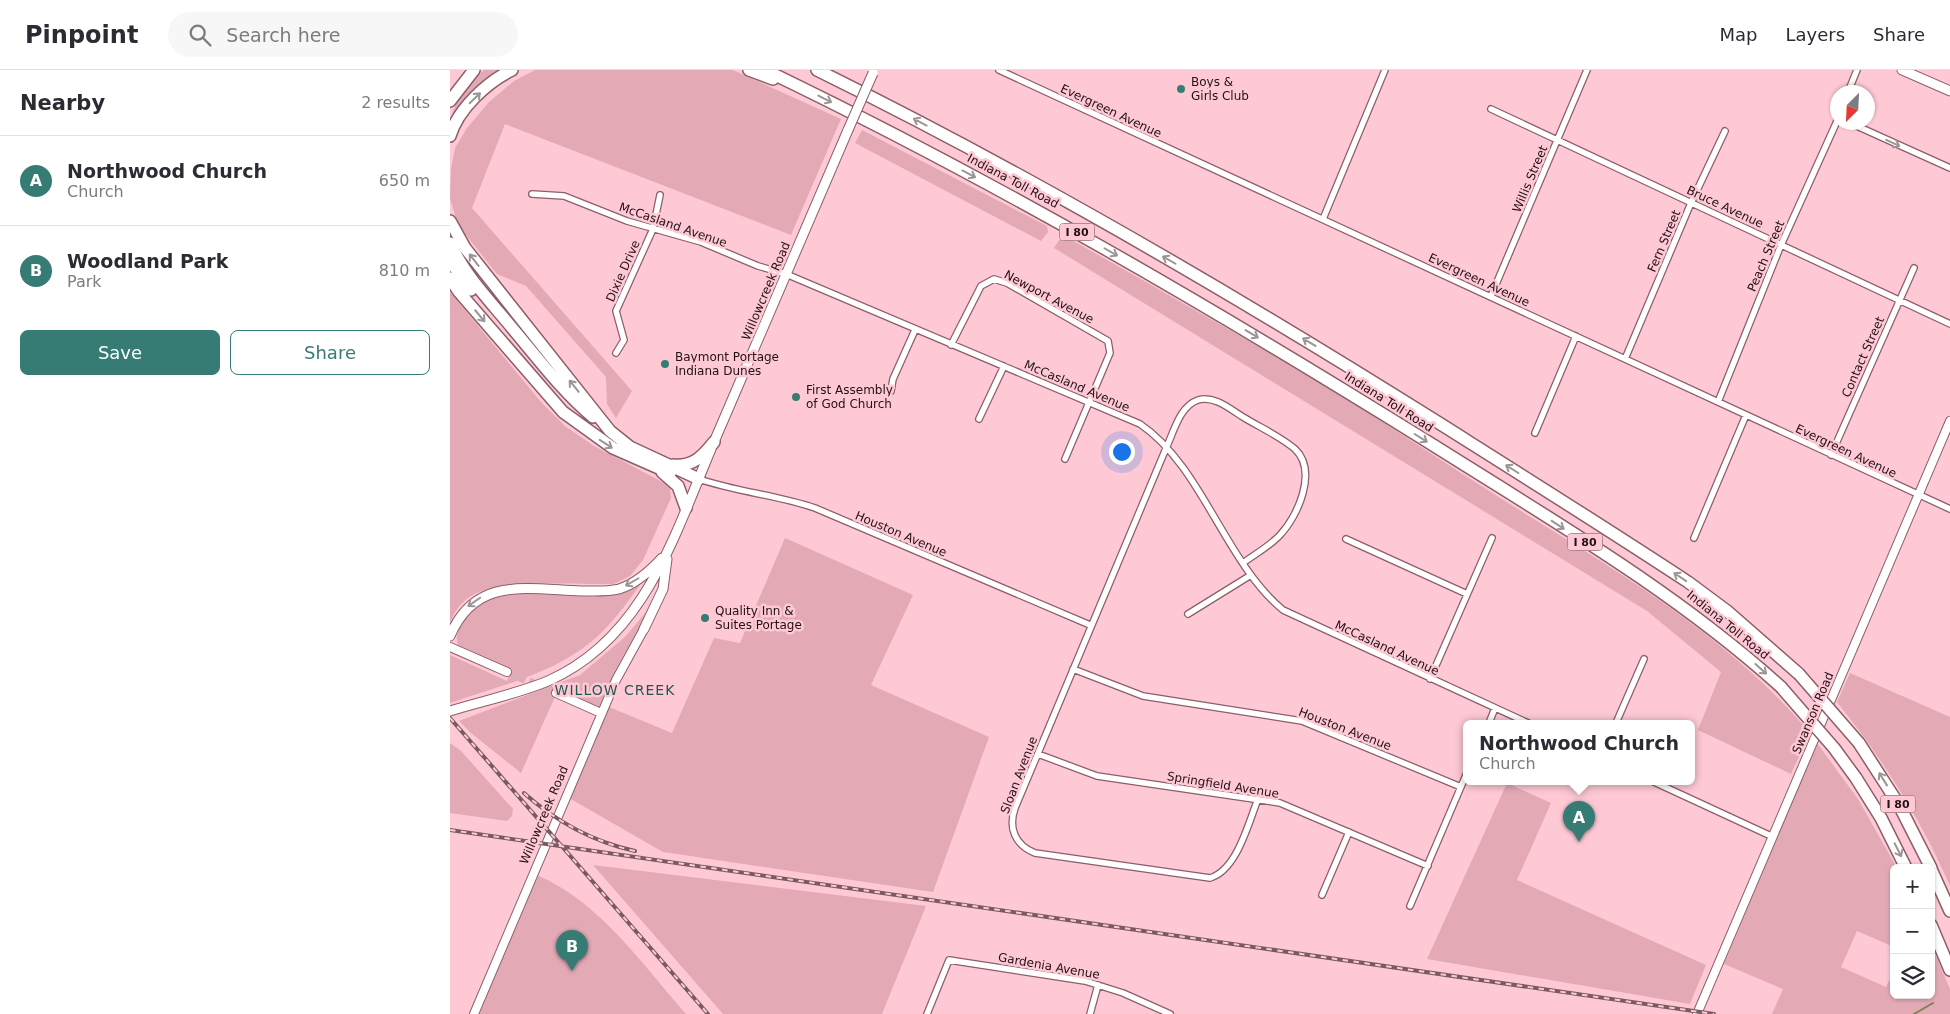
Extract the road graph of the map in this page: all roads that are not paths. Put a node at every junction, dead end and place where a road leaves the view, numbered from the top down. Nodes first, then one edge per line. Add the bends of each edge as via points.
1 (466, 70) edge
2 (474, 70) edge
3 (512, 70) edge
4 (749, 70) edge
5 (765, 70) edge
6 (817, 70) edge
7 (999, 70) edge
8 (1385, 70) edge
9 (1587, 70) edge
10 (1857, 70) edge
11 (1902, 70) edge
12 (874, 72) edge
13 (1851, 85) edge
14 (799, 86) junction
15 (450, 90) edge
16 (1950, 92) edge
17 (450, 101) edge
18 (1491, 109) dead end
19 (1833, 130) edge
20 (1866, 130) edge
21 (1725, 131) dead end
22 (450, 136) edge
23 (1557, 140) junction
24 (1950, 168) edge
25 (532, 194) dead end
26 (660, 194) dead end
27 (1692, 203) junction
28 (1323, 219) junction
29 (450, 221) edge
30 (653, 229) junction
31 (450, 243) edge
32 (1781, 245) junction
33 (450, 261) edge
34 (1914, 268) dead end
35 (786, 274) junction
36 (450, 278) edge
37 (1491, 296) junction
38 (1899, 300) junction
39 (1950, 324) edge
40 (916, 330) junction
41 (1576, 336) junction
42 (950, 344) junction
43 (616, 353) dead end
44 (1625, 359) junction
45 (1004, 366) junction
46 (891, 391) dead end
47 (1090, 402) junction
48 (1718, 402) junction
49 (1746, 415) junction
50 (979, 419) dead end
51 (1950, 422) edge
52 (583, 427) junction
53 (610, 431) junction
54 (1535, 433) dead end
55 (714, 442) junction
56 (1167, 446) junction
57 (1831, 455) junction
58 (1065, 459) dead end
59 (659, 465) junction
60 (698, 479) junction
61 (1919, 495) junction
62 (686, 508) junction
63 (1950, 509) edge
64 (1492, 538) dead end
65 (1694, 538) dead end
66 (1346, 539) dead end
67 (669, 550) junction
68 (1243, 563) junction
69 (1251, 575) junction
70 (1467, 594) junction
71 (1188, 614) dead end
72 (1090, 625) junction
73 (644, 629) joint
74 (450, 636) edge
75 (450, 647) edge
76 (1644, 659) dead end
77 (1073, 669) junction
78 (507, 672) tunnel mouth
79 (1430, 679) junction
80 (556, 693) tunnel mouth
81 (1495, 708) junction
82 (450, 711) edge
83 (601, 713) junction
84 (1490, 720) edge
85 (1521, 720) edge
86 (1617, 720) edge
87 (1038, 754) junction
88 (1463, 782) edge
89 (1661, 785) edge
90 (1461, 787) junction
91 (1258, 799) junction
92 (1349, 832) junction
93 (1772, 836) junction
94 (1904, 864) edge
95 (1929, 864) edge
96 (1428, 866) junction
97 (1935, 877) edge
98 (1322, 895) dead end
99 (1410, 906) dead end
100 (1950, 911) edge
101 (1935, 934) edge
102 (1950, 970) edge
103 (1098, 985) junction
104 (474, 1014) edge
105 (927, 1014) edge
106 (1090, 1014) edge
107 (1170, 1014) edge
108 (1697, 1014) edge

1 - 15 highway
2 - 17 highway
22 -> 3 highway via 472,100
4 - 14 highway
5 - 14 highway, Indiana Toll Road / I 80
95 -> 6 highway, Indiana Toll Road / I 80, bridge via 1899,805 1858,744 1799,674 1734,616 1688,582 1241,301 1070,203
7 - 28 street, Evergreen Avenue
8 - 28 street
9 - 23 street, Willis Street
10 - 13 street
11 - 16 main road
12 - 35 main road, Willowcreek Road, bridge
14 -> 94 highway, Indiana Toll Road / I 80, bridge via 1059,222 1229,320 1331,381 1676,601 1743,652 1781,687 1828,741 1881,818
18 - 23 street, Bruce Avenue
19 - 32 street, Peach Street
20 -> 24 street
21 - 27 street, Fern Street
23 - 27 street, Bruce Avenue
23 - 37 street, Willis Street
25 - 30 street, McCasland Avenue via 564,196
26 - 30 street, Dixie Drive
27 - 32 street, Bruce Avenue
27 - 44 street, Fern Street
28 - 37 street, Evergreen Avenue
53 -> 29 highway via 465,248
30 - 35 street, McCasland Avenue via 701,242
30 - 43 street, Dixie Drive via 616,311 624,340
31 - 53 highway via 479,288 574,401
32 - 38 street, Bruce Avenue
32 - 48 street, Peach Street
33 - 52 highway via 567,402
34 - 38 street, Contact Street
35 - 40 street, McCasland Avenue
35 - 55 main road, Willowcreek Road
36 -> 52 highway via 538,384 563,412
37 - 41 street, Evergreen Avenue
38 - 39 street, Bruce Avenue
38 - 57 street, Contact Street
40 - 42 street, McCasland Avenue
40 - 46 street via 893,379
41 - 44 street, Evergreen Avenue
41 - 54 street
42 - 45 street, McCasland Avenue
42 - 47 street, Newport Avenue via 981,286 989,280 1001,280 1108,341 1110,353
44 - 48 street, Evergreen Avenue
45 - 47 street, McCasland Avenue
45 - 50 street
47 - 56 street, McCasland Avenue via 1140,424
47 - 58 street
48 - 49 street, Evergreen Avenue
49 - 57 street, Evergreen Avenue
49 - 65 street
51 - 61 street, Swanson Road
52 -> 59 highway via 613,448
53 - 59 highway
55 - 59 highway via 691,464
55 - 60 main road, Willowcreek Road
56 - 68 street, McCasland Avenue
56 - 68 street, Sloan Avenue via 1184,411 1199,400 1209,399 1296,450 1304,464 1306,479 1297,508 1280,535
56 - 72 street, Sloan Avenue
57 - 61 street, Evergreen Avenue
59 - 60 highway
59 - 62 highway via 678,486
60 - 62 main road, Willowcreek Road
60 - 72 street, Houston Avenue via 815,508
61 - 63 street, Evergreen Avenue
61 - 93 street, Swanson Road
62 - 67 main road, Willowcreek Road
64 - 70 street
66 - 70 street
67 - 73 main road via 663,589
67 -> 74 main road via 656,564 619,589 493,592 475,600 463,611
67 - 82 main road via 648,592 632,613 615,633 585,658 549,681
68 - 69 street, McCasland Avenue
69 - 71 street
69 - 79 street, McCasland Avenue via 1283,610
70 - 79 street
72 - 77 street, Sloan Avenue
73 - 83 street, Willowcreek Road via 623,664
75 - 78 street
76 - 86 street
77 - 87 street, Sloan Avenue
77 - 90 street, Houston Avenue via 1143,696 1302,721
79 - 81 street, McCasland Avenue
80 - 83 street
81 - 84 street
81 - 85 street, McCasland Avenue
83 - 104 street, Willowcreek Road
87 - 91 street, Springfield Avenue via 1097,776
87 - 91 street, Sloan Avenue via 1012,818 1015,838 1035,852 1210,878 1219,876 1231,864
88 - 90 street
89 - 93 street
90 - 96 street
91 - 92 street, Springfield Avenue via 1280,804
92 - 96 street, Springfield Avenue
92 - 98 street
93 - 108 street, Swanson Road
96 - 99 street
97 - 100 highway, Indiana Toll Road / I 80
101 - 102 highway
103 - 105 street, Gardenia Avenue via 949,960
103 - 106 street
103 - 107 street, Gardenia Avenue

